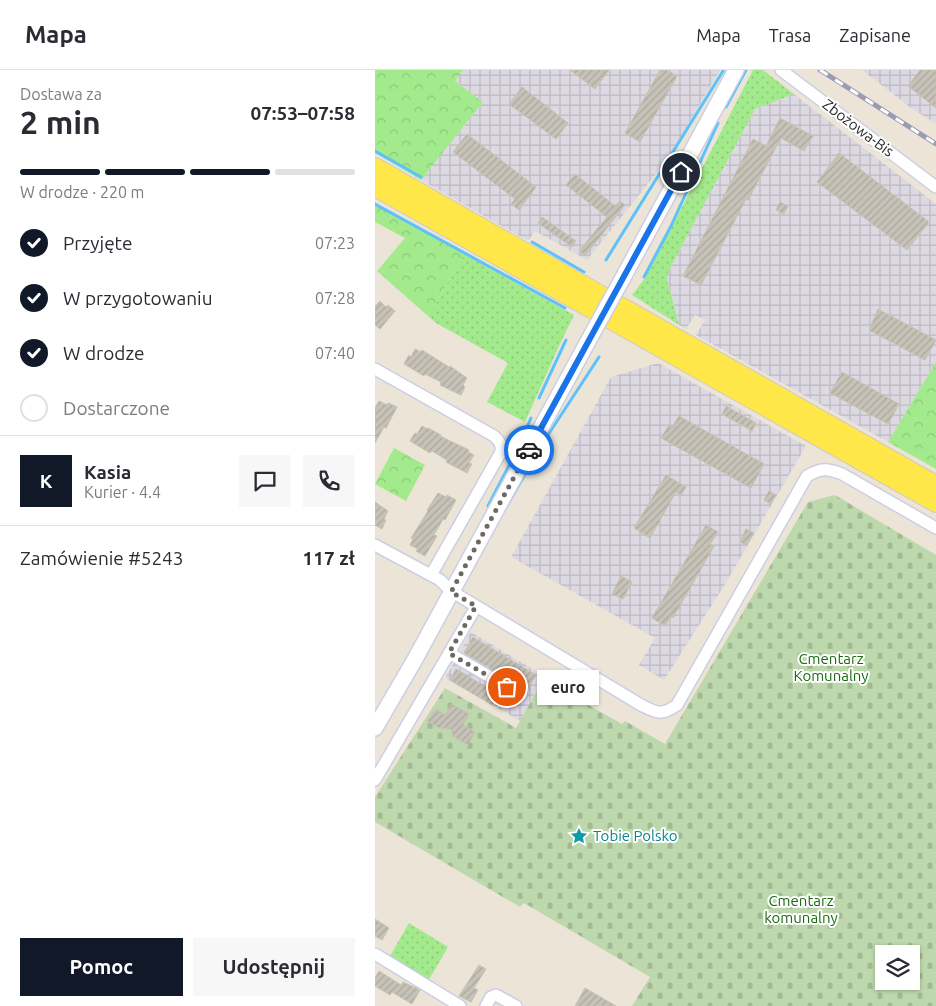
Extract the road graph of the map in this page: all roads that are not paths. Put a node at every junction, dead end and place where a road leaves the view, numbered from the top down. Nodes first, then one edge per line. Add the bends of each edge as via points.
1 (736, 70) edge
2 (781, 70) edge
3 (375, 167) edge
4 (375, 187) edge
5 (936, 187) edge
6 (375, 369) edge
7 (936, 485) edge
8 (936, 503) edge
9 (936, 528) edge
10 (375, 545) edge
11 (431, 575) junction
12 (451, 592) junction
13 (476, 606) junction
14 (449, 653) junction
15 (521, 695) dead end
16 (375, 728) edge
17 (375, 780) edge
18 (375, 954) edge
19 (489, 1002) edge
20 (460, 1006) edge
21 (516, 1006) edge

1 - 12 street, bridge
2 - 5 street, Zbożowa-Bis
3 - 7 main road
4 - 8 main road
6 - 11 street via 494,436 502,446
9 - 13 street via 829,469 821,468 807,476 677,706 668,712 656,713 641,706
10 - 11 street
11 - 12 street
12 - 13 street
12 - 16 street
13 - 14 street
14 - 15 street
14 - 17 street
18 - 20 street
19 - 21 street via 496,995

